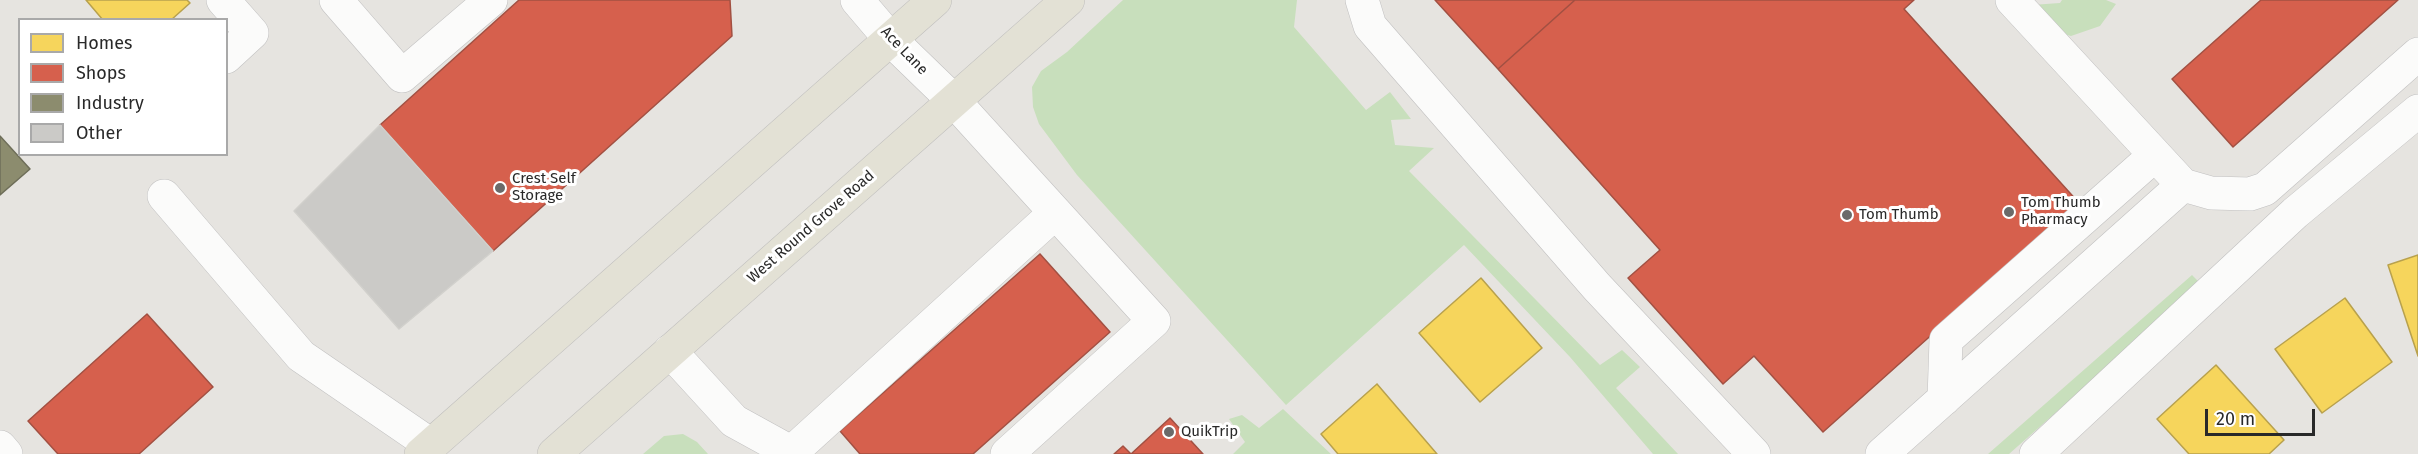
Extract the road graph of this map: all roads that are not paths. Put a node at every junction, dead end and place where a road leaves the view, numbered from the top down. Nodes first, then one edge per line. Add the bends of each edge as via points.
1 (223, 0) edge
2 (336, 0) edge
3 (491, 0) edge
4 (857, 0) edge
5 (935, 0) edge
6 (1068, 0) edge
7 (1362, 0) edge
8 (2012, 0) edge
9 (891, 40) junction
10 (2418, 54) edge
11 (228, 55) edge
12 (954, 101) junction
13 (2418, 111) edge
14 (2155, 155) junction
15 (2183, 185) junction
16 (164, 196) dead end
17 (1055, 213) junction
18 (670, 351) junction
19 (1944, 399) junction
20 (0, 447) edge
21 (426, 450) edge
22 (792, 453) edge
23 (6, 454) edge
24 (554, 454) edge
25 (1007, 454) edge
26 (1754, 454) edge
27 (1882, 454) edge
28 (2036, 454) edge

1 - 11 street via 252,33
2 - 3 street via 402,76
4 - 9 street, Ace Lane
5 - 9 main road
6 - 12 main road, West Round Grove Road
7 - 26 street via 1370,26 1597,287
8 - 14 street
9 - 12 street, Ace Lane
9 - 21 main road
10 - 15 street via 2265,189 2250,194 2211,194
12 - 17 street, Ace Lane
12 - 18 main road, West Round Grove Road
13 - 28 street via 2295,213
14 - 15 street
14 - 19 street via 1946,340
15 - 19 street
16 - 21 street via 301,356
17 - 22 street
17 - 25 street, Ace Lane via 1154,321
18 - 22 street via 734,421
18 - 24 main road, West Round Grove Road
19 - 27 street
20 - 23 street

